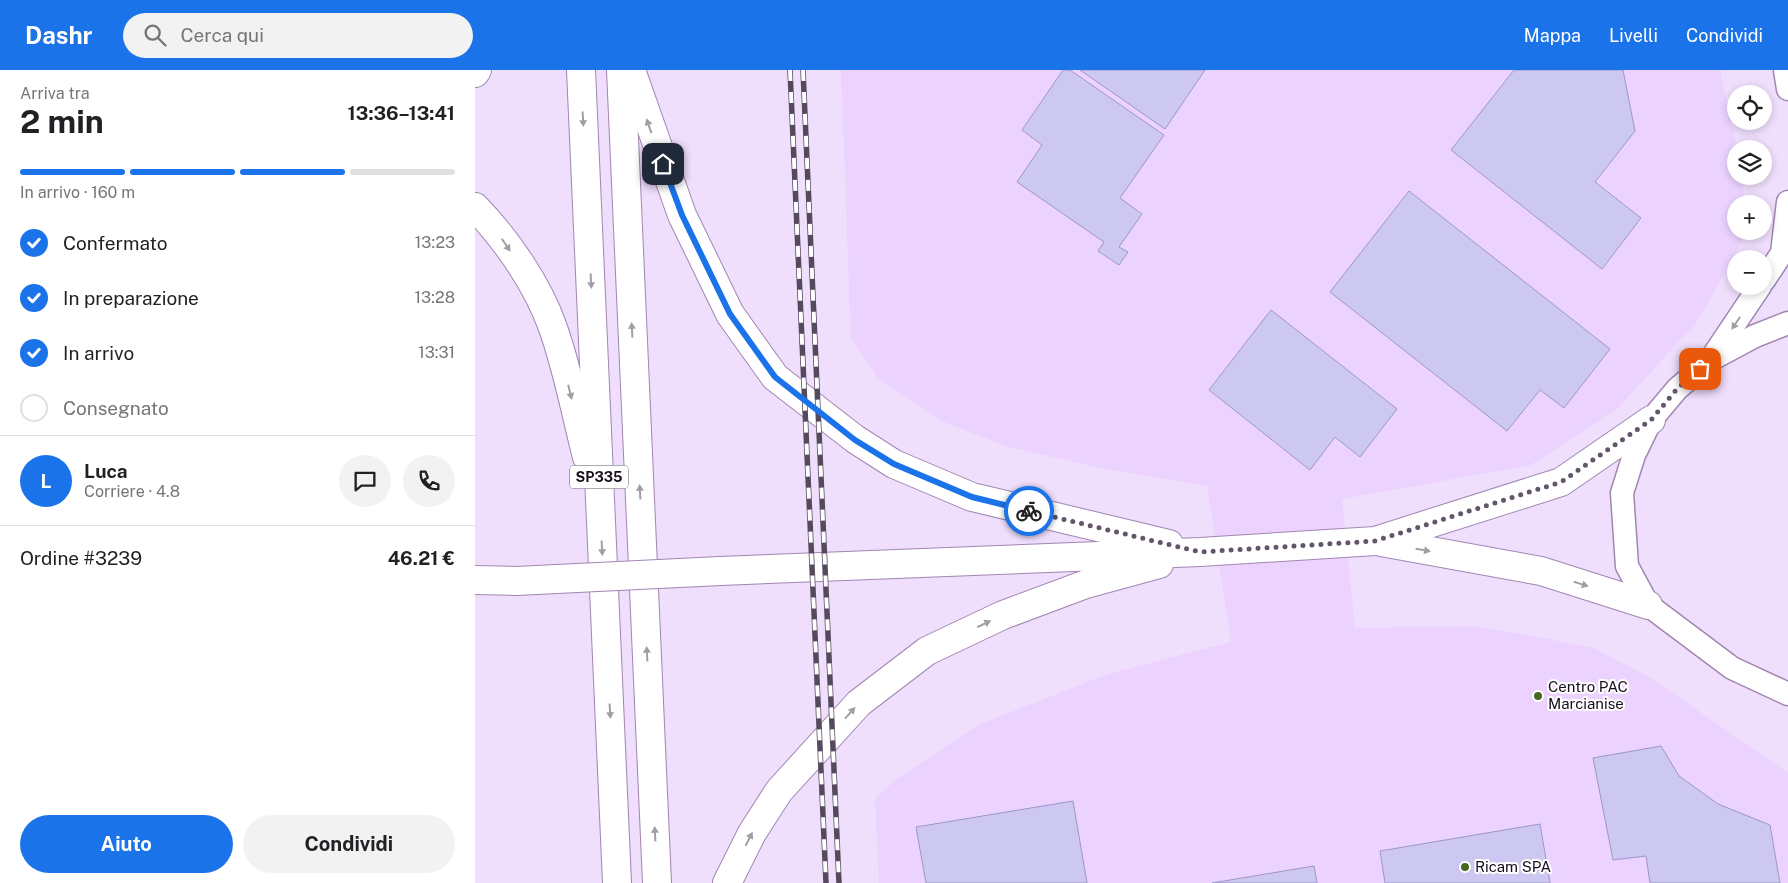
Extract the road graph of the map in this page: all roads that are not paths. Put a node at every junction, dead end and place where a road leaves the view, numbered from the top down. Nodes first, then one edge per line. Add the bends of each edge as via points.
1 (581, 70) edge
2 (621, 70) edge
3 (631, 70) edge
4 (1785, 70) edge
5 (1788, 89) edge
6 (1788, 202) edge
7 (475, 207) edge
8 (1772, 268) edge
9 (1754, 295) edge
10 (1788, 322) edge
11 (1712, 358) junction
12 (1651, 420) junction
13 (601, 505) junction
14 (1375, 541) junction
15 (1200, 552) junction
16 (475, 580) edge
17 (1648, 604) junction
18 (1788, 694) edge
19 (617, 883) edge
20 (657, 883) edge
21 (727, 883) edge

1 -> 13 highway, SP335
20 -> 2 highway, SP335
15 -> 3 highway via 972,497 894,464 855,440 775,377 730,314 682,215
4 - 5 street
6 - 8 street via 1782,253
7 -> 13 highway via 492,224 532,284 553,328
9 -> 11 street
10 - 11 street
11 - 12 street via 1677,389
12 - 14 highway via 1561,482
12 - 17 street via 1633,454 1622,493 1627,566
13 -> 19 highway, SP335
14 - 15 highway
14 -> 17 highway via 1541,571
15 - 16 highway, bridge via 516,581
21 -> 15 highway via 752,833 779,791 859,703 927,651 1003,615 1058,595
17 - 18 street via 1732,668

